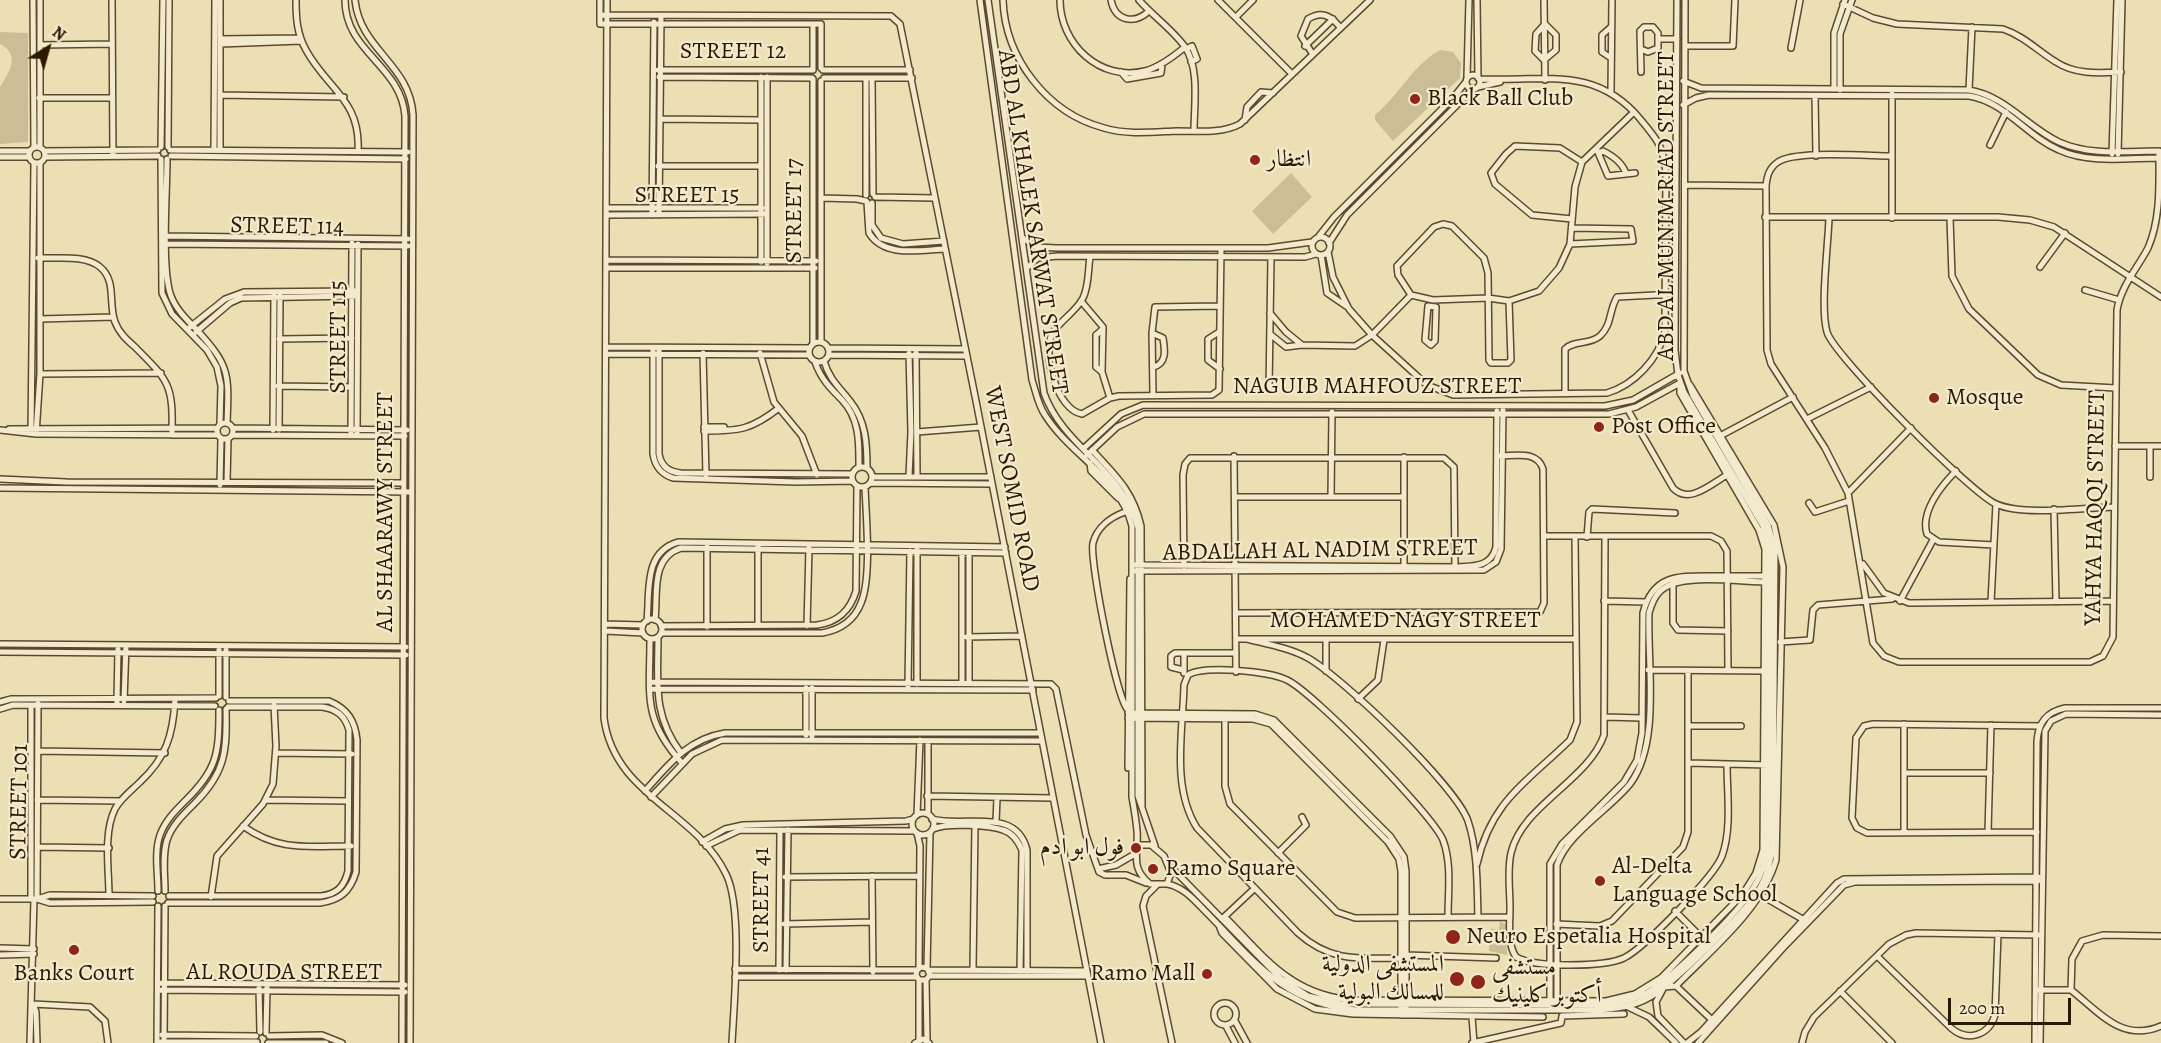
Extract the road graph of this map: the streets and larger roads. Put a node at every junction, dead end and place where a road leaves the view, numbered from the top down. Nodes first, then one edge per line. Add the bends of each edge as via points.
1 (33, 0) edge
2 (40, 0) edge
3 (112, 0) edge
4 (163, 0) edge
5 (169, 0) edge
6 (215, 0) edge
7 (220, 0) edge
8 (296, 0) edge
9 (345, 0) edge
10 (355, 0) edge
11 (600, 0) edge
12 (608, 0) edge
13 (980, 0) edge
14 (988, 0) edge
15 (1003, 0) edge
16 (1060, 0) edge
17 (1110, 0) edge
18 (1139, 0) edge
19 (1218, 0) edge
20 (1253, 0) edge
21 (1370, 0) edge
22 (1469, 0) edge
23 (1477, 0) edge
24 (1544, 0) edge
25 (1612, 0) edge
26 (1677, 0) edge
27 (1685, 0) edge
28 (1735, 0) edge
29 (1800, 0) edge
30 (1852, 0) edge
31 (2117, 0) edge
32 (2122, 0) edge
33 (1846, 3) edge
34 (1149, 11) junction
35 (600, 15) junction
36 (608, 15) junction
37 (657, 15) junction
38 (1236, 17) junction
39 (1333, 19) junction
40 (608, 24) junction
41 (657, 24) junction
42 (813, 24) junction
43 (1545, 24) junction
44 (1340, 26) junction
45 (1611, 27) junction
46 (1972, 27) junction
47 (1658, 39) junction
48 (1677, 39) junction
49 (301, 40) junction
50 (220, 41) junction
51 (112, 44) junction
52 (40, 45) junction
53 (1305, 46) junction
54 (1685, 46) junction
55 (1186, 48) junction
56 (1791, 48) dead end
57 (1641, 49) junction
58 (1312, 53) junction
59 (1611, 58) junction
60 (1544, 60) junction
61 (822, 69) junction
62 (657, 70) junction
63 (812, 70) junction
64 (910, 70) junction
65 (1641, 72) dead end
66 (2118, 72) junction
67 (1292, 74) junction
68 (657, 77) junction
69 (764, 77) junction
70 (1677, 77) junction
71 (812, 78) junction
72 (869, 78) junction
73 (912, 78) junction
74 (1478, 78) junction
75 (823, 79) junction
76 (1466, 80) junction
77 (1545, 80) junction
78 (1505, 81) junction
79 (1685, 82) junction
80 (1476, 88) junction
81 (1715, 88) junction
82 (1836, 88) junction
83 (1969, 90) junction
84 (1611, 91) junction
85 (1892, 92) junction
86 (1273, 93) junction
87 (220, 95) junction
88 (1715, 95) junction
89 (1837, 95) junction
90 (1815, 96) junction
91 (344, 97) junction
92 (37, 98) junction
93 (111, 98) junction
94 (1685, 104) junction
95 (1677, 110) junction
96 (1634, 112) junction
97 (2006, 112) junction
98 (661, 119) junction
99 (761, 120) junction
100 (1245, 120) junction
101 (1194, 131) junction
102 (1990, 145) dead end
103 (217, 149) junction
104 (0, 151) edge
105 (37, 151) junction
106 (358, 151) junction
107 (1598, 151) junction
108 (2160, 151) edge
109 (113, 152) junction
110 (405, 152) junction
111 (1009, 152) junction
112 (164, 153) junction
113 (1000, 153) junction
114 (296, 154) junction
115 (2115, 155) junction
116 (412, 156) junction
117 (1816, 156) junction
118 (1892, 156) junction
119 (0, 157) edge
120 (2160, 158) edge
121 (405, 159) junction
122 (1582, 162) junction
123 (37, 163) junction
124 (657, 166) junction
125 (761, 166) junction
126 (1635, 173) dead end
127 (1626, 174) junction
128 (1685, 185) junction
129 (1766, 186) junction
130 (821, 198) junction
131 (869, 198) junction
132 (935, 198) junction
133 (1677, 208) junction
134 (1685, 208) junction
135 (607, 211) junction
136 (656, 211) junction
137 (764, 211) junction
138 (1765, 218) junction
139 (1829, 218) junction
140 (1950, 218) junction
141 (1572, 219) junction
142 (1892, 219) junction
143 (1676, 225) junction
144 (1685, 227) junction
145 (1572, 228) junction
146 (2065, 233) junction
147 (164, 236) junction
148 (1022, 236) junction
149 (1320, 236) junction
150 (404, 239) junction
151 (413, 239) junction
152 (246, 241) junction
153 (944, 241) junction
154 (355, 242) junction
155 (1312, 242) junction
156 (1329, 243) junction
157 (164, 244) junction
158 (1570, 244) junction
159 (405, 246) junction
160 (413, 246) junction
161 (1058, 248) junction
162 (1173, 248) junction
163 (945, 249) junction
164 (1221, 249) junction
165 (1328, 252) junction
166 (1319, 254) junction
167 (1058, 256) junction
168 (1172, 256) junction
169 (1090, 257) junction
170 (1271, 257) junction
171 (36, 258) junction
172 (1220, 258) junction
173 (607, 260) junction
174 (719, 260) junction
175 (764, 261) junction
176 (813, 261) junction
177 (821, 261) junction
178 (2040, 267) dead end
179 (606, 268) junction
180 (719, 268) junction
181 (764, 268) junction
182 (813, 268) junction
183 (821, 268) junction
184 (1027, 268) junction
185 (1328, 270) junction
186 (2131, 276) junction
187 (2085, 290) dead end
188 (277, 294) junction
189 (355, 294) junction
190 (1666, 294) junction
191 (1675, 294) junction
192 (1411, 295) junction
193 (2161, 297) edge
194 (1488, 298) junction
195 (2119, 300) junction
196 (1081, 301) junction
197 (1509, 301) junction
198 (1432, 303) junction
199 (1219, 306) junction
200 (1349, 309) junction
201 (1270, 313) junction
202 (113, 317) junction
203 (40, 319) junction
204 (1281, 326) junction
205 (190, 327) junction
206 (1219, 332) junction
207 (195, 333) junction
208 (1152, 333) junction
209 (1286, 333) junction
210 (1271, 334) junction
211 (1372, 335) junction
212 (352, 338) junction
213 (279, 339) junction
214 (821, 342) junction
215 (1279, 342) junction
216 (1302, 345) junction
217 (810, 349) junction
218 (964, 349) junction
219 (606, 351) junction
220 (656, 351) junction
221 (703, 351) junction
222 (761, 352) junction
223 (828, 352) junction
224 (909, 352) junction
225 (916, 352) junction
226 (1270, 352) junction
227 (966, 356) junction
228 (824, 361) junction
229 (815, 362) junction
230 (1153, 367) junction
231 (1220, 369) junction
232 (1684, 371) junction
233 (161, 373) junction
234 (40, 374) junction
235 (1678, 375) junction
236 (1687, 381) junction
237 (1680, 383) junction
238 (277, 386) junction
239 (351, 387) junction
240 (1871, 387) junction
241 (2116, 388) junction
242 (1269, 390) dead end
243 (1153, 394) junction
244 (1565, 394) junction
245 (1793, 397) junction
246 (1110, 398) junction
247 (910, 401) junction
248 (917, 401) junction
249 (1332, 405) junction
250 (1500, 406) junction
251 (778, 407) junction
252 (1628, 410) junction
253 (1332, 413) junction
254 (1500, 413) junction
255 (1807, 419) junction
256 (227, 423) junction
257 (218, 426) junction
258 (981, 427) junction
259 (1911, 428) junction
260 (2, 429) edge
261 (33, 431) junction
262 (172, 431) junction
263 (704, 431) junction
264 (276, 432) junction
265 (354, 432) junction
266 (914, 432) junction
267 (404, 433) junction
268 (412, 433) junction
269 (231, 434) junction
270 (219, 437) junction
271 (1719, 437) junction
272 (2115, 446) junction
273 (2150, 446) junction
274 (2161, 446) edge
275 (1084, 448) junction
276 (1079, 454) junction
277 (1088, 454) junction
278 (1234, 456) junction
279 (1331, 456) junction
280 (1500, 456) junction
281 (1404, 457) junction
282 (1090, 463) junction
283 (859, 467) junction
284 (867, 468) junction
285 (1956, 471) junction
286 (816, 474) junction
287 (1727, 475) junction
288 (704, 476) junction
289 (909, 476) junction
290 (917, 476) junction
291 (852, 477) junction
292 (2150, 477) dead end
293 (0, 479) edge
294 (992, 481) junction
295 (65, 482) junction
296 (224, 482) junction
297 (319, 482) junction
298 (869, 482) junction
299 (404, 483) junction
300 (412, 483) junction
301 (819, 483) junction
302 (155, 485) junction
303 (857, 486) junction
304 (0, 488) edge
305 (65, 489) junction
306 (224, 490) junction
307 (319, 491) junction
308 (403, 492) junction
309 (412, 492) junction
310 (1848, 493) junction
311 (1235, 497) junction
312 (1331, 497) junction
313 (1404, 497) junction
314 (1850, 501) junction
315 (1809, 503) dead end
316 (1996, 504) junction
317 (2114, 507) junction
318 (2054, 508) junction
319 (1125, 512) junction
320 (1675, 513) dead end
321 (1544, 536) junction
322 (1575, 537) junction
323 (1587, 537) junction
324 (1605, 537) junction
325 (1933, 540) junction
326 (707, 545) junction
327 (1994, 545) junction
328 (758, 546) junction
329 (809, 547) junction
330 (858, 547) junction
331 (1005, 547) junction
332 (866, 548) junction
333 (913, 550) junction
334 (965, 554) junction
335 (1006, 554) junction
336 (1862, 563) junction
337 (1136, 568) junction
338 (1184, 568) junction
339 (1236, 568) junction
340 (1404, 569) junction
341 (1455, 569) junction
342 (1728, 579) junction
343 (1773, 579) junction
344 (856, 582) junction
345 (865, 582) junction
346 (1673, 584) junction
347 (853, 599) junction
348 (1897, 600) junction
349 (1604, 601) junction
350 (1866, 601) junction
351 (2113, 601) junction
352 (862, 602) junction
353 (966, 602) junction
354 (1646, 602) junction
355 (1991, 602) junction
356 (2056, 602) junction
357 (1236, 613) junction
358 (1778, 615) junction
359 (656, 620) junction
360 (645, 623) junction
361 (605, 624) junction
362 (707, 625) junction
363 (758, 625) junction
364 (776, 625) junction
365 (661, 626) junction
366 (807, 626) junction
367 (605, 631) junction
368 (1728, 631) junction
369 (707, 632) junction
370 (643, 633) junction
371 (776, 633) junction
372 (808, 633) junction
373 (660, 635) junction
374 (1022, 636) junction
375 (969, 637) junction
376 (962, 638) junction
377 (650, 639) junction
378 (1236, 639) junction
379 (1247, 639) junction
380 (1326, 639) junction
381 (1574, 639) junction
382 (1384, 640) junction
383 (1780, 642) junction
384 (0, 644) edge
385 (24, 644) junction
386 (53, 644) junction
387 (75, 644) junction
388 (86, 645) junction
389 (122, 645) junction
390 (223, 645) junction
391 (272, 645) junction
392 (403, 647) junction
393 (411, 647) junction
394 (24, 651) junction
395 (0, 652) edge
396 (53, 652) junction
397 (75, 652) junction
398 (86, 652) junction
399 (118, 652) junction
400 (125, 652) junction
401 (1184, 653) junction
402 (1236, 653) junction
403 (222, 654) junction
404 (273, 654) junction
405 (403, 654) junction
406 (410, 655) junction
407 (965, 656) junction
408 (1646, 670) junction
409 (1688, 670) junction
410 (1326, 671) junction
411 (1728, 671) junction
412 (1765, 671) junction
413 (1236, 672) junction
414 (1186, 673) junction
415 (965, 683) junction
416 (658, 685) junction
417 (908, 685) junction
418 (917, 685) junction
419 (650, 686) junction
420 (809, 686) junction
421 (1032, 687) junction
422 (1358, 699) junction
423 (0, 702) edge
424 (117, 702) junction
425 (124, 702) junction
426 (222, 703) junction
427 (36, 704) junction
428 (174, 704) junction
429 (274, 704) junction
430 (334, 707) junction
431 (2100, 707) junction
432 (2161, 708) edge
433 (0, 709) edge
434 (2100, 714) junction
435 (1134, 715) junction
436 (2161, 715) edge
437 (1183, 716) junction
438 (1225, 716) junction
439 (1605, 717) junction
440 (1642, 718) junction
441 (1904, 724) junction
442 (1991, 725) junction
443 (1689, 726) junction
444 (1741, 726) dead end
445 (2040, 726) junction
446 (809, 733) junction
447 (920, 733) junction
448 (928, 733) junction
449 (1039, 733) junction
450 (809, 740) junction
451 (1041, 741) junction
452 (920, 742) junction
453 (928, 742) junction
454 (36, 751) junction
455 (165, 753) junction
456 (276, 753) junction
457 (349, 754) junction
458 (678, 754) junction
459 (357, 755) junction
460 (684, 761) junction
461 (1689, 763) junction
462 (1728, 764) junction
463 (1772, 765) junction
464 (1904, 773) junction
465 (1990, 773) junction
466 (2040, 779) junction
467 (645, 791) junction
468 (348, 792) junction
469 (356, 792) junction
470 (927, 796) junction
471 (651, 797) junction
472 (997, 798) junction
473 (1052, 798) junction
474 (35, 800) junction
475 (266, 800) junction
476 (1610, 800) junction
477 (120, 801) junction
478 (348, 803) junction
479 (182, 804) junction
480 (356, 804) junction
481 (188, 811) junction
482 (1138, 813) junction
483 (930, 816) junction
484 (915, 817) junction
485 (1302, 817) dead end
486 (996, 822) junction
487 (975, 824) junction
488 (243, 826) junction
489 (784, 828) junction
490 (931, 831) junction
491 (916, 832) junction
492 (1904, 832) junction
493 (1988, 832) junction
494 (2037, 832) junction
495 (704, 844) junction
496 (352, 846) junction
497 (38, 847) junction
498 (109, 848) junction
499 (1156, 848) junction
500 (1135, 851) junction
501 (1278, 853) junction
502 (1169, 865) junction
503 (1476, 867) junction
504 (1098, 869) junction
505 (788, 876) junction
506 (872, 876) junction
507 (919, 876) junction
508 (780, 877) junction
509 (2040, 879) junction
510 (1167, 884) junction
511 (1153, 885) junction
512 (1255, 888) junction
513 (1759, 894) junction
514 (109, 896) junction
515 (165, 897) junction
516 (211, 898) junction
517 (0, 899) edge
518 (34, 899) junction
519 (155, 902) junction
520 (1816, 910) junction
521 (1025, 911) junction
522 (1675, 911) junction
523 (1448, 917) junction
524 (1478, 917) junction
525 (1510, 917) junction
526 (1404, 918) junction
527 (1804, 920) junction
528 (872, 922) junction
529 (1221, 922) junction
530 (780, 924) junction
531 (787, 924) junction
532 (1554, 924) junction
533 (1998, 934) junction
534 (2039, 935) junction
535 (2161, 936) edge
536 (1706, 943) junction
537 (0, 948) edge
538 (34, 952) junction
539 (0, 955) edge
540 (1877, 956) junction
541 (1404, 957) junction
542 (1496, 958) dead end
543 (1553, 963) junction
544 (735, 969) junction
545 (873, 969) junction
546 (918, 969) junction
547 (973, 969) junction
548 (783, 971) junction
549 (1024, 972) junction
550 (1685, 972) junction
551 (1087, 973) junction
552 (925, 975) junction
553 (873, 976) junction
554 (735, 977) junction
555 (161, 983) junction
556 (1676, 986) junction
557 (260, 987) junction
558 (267, 987) junction
559 (1664, 987) junction
560 (402, 988) junction
561 (410, 988) junction
562 (161, 990) junction
563 (2037, 990) junction
564 (2071, 990) junction
565 (1840, 991) junction
566 (33, 1004) junction
567 (1553, 1005) junction
568 (1626, 1006) junction
569 (1403, 1007) junction
570 (1656, 1012) junction
571 (1596, 1013) junction
572 (1624, 1014) dead end
573 (1472, 1017) junction
574 (1543, 1017) dead end
575 (1649, 1017) junction
576 (1235, 1021) junction
577 (1713, 1022) junction
578 (1226, 1026) junction
579 (2161, 1026) edge
580 (2110, 1030) dead end
581 (309, 1035) junction
582 (261, 1037) edge
583 (1698, 1039) edge
584 (157, 1040) edge
585 (164, 1040) edge
586 (213, 1040) edge
587 (2142, 1040) dead end
588 (917, 1041) edge
589 (309, 1042) edge
590 (928, 1042) edge
591 (30, 1043) edge
592 (37, 1043) edge
593 (108, 1043) edge
594 (268, 1043) edge
595 (326, 1043) edge
596 (342, 1043) edge
597 (402, 1043) edge
598 (410, 1043) edge
599 (732, 1043) edge
600 (1101, 1043) edge
601 (1172, 1043) edge
602 (1235, 1043) edge
603 (1247, 1043) edge
604 (1473, 1043) edge
605 (1676, 1043) edge
606 (1686, 1043) edge
607 (1802, 1043) edge
608 (1892, 1043) edge
609 (2035, 1043) edge
610 (2040, 1043) edge

1 - 92 street
2 - 52 street
3 - 51 street
4 - 112 street
5 - 112 street
6 - 103 street
7 - 50 street
8 - 49 street
9 - 110 street, AL SHAARAWY STREET via 355,36 398,87 404,106
10 - 116 street, AL SHAARAWY STREET via 365,34 410,93
11 - 35 street
12 - 36 street
13 - 113 street, ABD AL KHALEK SARWAT STREET
14 - 111 street, ABD AL KHALEK SARWAT STREET
15 - 101 street via 1006,26 1016,55 1028,75 1061,107 1085,122 1123,132
16 - 55 street via 1062,20 1075,46 1092,62 1121,72 1128,80 1161,73 1162,64
17 - 34 street via 1122,18 1135,20
18 - 34 street
19 - 38 street
20 - 38 street
21 - 44 street
22 - 76 street
23 - 74 street
24 - 43 street
25 - 45 street
26 - 48 street, ABD AL MUNIM RIAD STREET
27 - 54 street, ABD AL MUNIM RIAD STREET
28 - 54 street via 1733,46
29 - 56 street
30 - 33 street
31 - 66 street
32 - 66 street
33 - 46 street via 1891,23
33 - 82 street
34 - 55 street
35 - 36 street
35 - 40 street via 600,24
36 - 37 street
36 - 40 street
37 - 41 street
37 - 64 street, WEST SOMID ROAD via 894,17 904,36
38 - 67 street
39 - 44 street
39 - 53 street
39 - 53 street via 1322,15 1308,19 1301,36
40 - 41 street
40 - 135 street
41 - 42 street
41 - 62 street
42 - 61 street via 821,24
42 - 63 street
43 - 60 street via 1536,34 1535,51
43 - 60 street via 1556,35 1556,50
44 - 58 street
45 - 59 street
45 - 59 street via 1602,35 1602,52
46 - 66 street via 2012,32 2071,69
46 - 83 street
47 - 48 street
47 - 57 street via 1655,50
47 - 57 street via 1655,28 1644,27 1640,32
48 - 70 street, ABD AL MUNIM RIAD STREET
49 - 50 street
49 - 91 street via 308,55
50 - 87 street
51 - 52 street
51 - 93 street
52 - 92 street
53 - 58 street
54 - 79 street, ABD AL MUNIM RIAD STREET
55 - 101 street via 1191,62
57 - 65 street
58 - 67 street
59 - 84 street
60 - 77 street
61 - 63 street, STREET 12
61 - 64 street
61 - 75 street, STREET 17
62 - 63 street, STREET 12
62 - 68 street
63 - 71 street, STREET 17
64 - 73 street, WEST SOMID ROAD
66 - 115 street
67 - 86 street
68 - 69 street, STREET 12
68 - 98 street
68 - 124 street
69 - 71 street, STREET 12
69 - 99 street
69 - 137 street
70 - 79 street
70 - 95 street, ABD AL MUNIM RIAD STREET
71 - 75 street, STREET 12
71 - 176 street, STREET 17
72 - 73 street
72 - 75 street
72 - 131 street
73 - 132 street, WEST SOMID ROAD
74 - 76 street via 1473,75
74 - 78 street
74 - 80 street
75 - 130 street, STREET 17
76 - 80 street
76 - 149 street via 1454,98 1334,217
77 - 78 street
77 - 84 street via 1579,81
78 - 80 street
79 - 81 street
79 - 94 street, ABD AL MUNIM RIAD STREET
80 - 156 street via 1347,215
81 - 82 street
81 - 88 street
82 - 85 street
82 - 89 street
83 - 85 street
83 - 115 street via 1995,97 2060,142
84 - 96 street
85 - 89 street
85 - 97 street via 1969,96 1992,102
85 - 118 street
86 - 100 street
86 - 100 street via 1261,92 1246,107
87 - 91 street
87 - 103 street
88 - 90 street
88 - 94 street
89 - 90 street
90 - 117 street
91 - 106 street via 355,121
92 - 93 street
92 - 105 street
93 - 109 street
94 - 95 street
94 - 128 street, ABD AL MUNIM RIAD STREET
95 - 133 street, ABD AL MUNIM RIAD STREET
96 - 107 street
96 - 190 street via 1664,152
97 - 102 street
97 - 115 street via 2057,150 2076,155
98 - 99 street
98 - 124 street
99 - 125 street
100 - 101 street via 1222,130
103 - 112 street
103 - 114 street
104 - 105 street
105 - 109 street
105 - 119 street
105 - 123 street
105 - 123 street
106 - 110 street
106 - 114 street
107 - 122 street
107 - 127 street via 1618,161
107 - 127 street via 1608,176
108 - 115 street
108 - 120 street, YAHYA HAQQI STREET
109 - 112 street
110 - 116 street
110 - 121 street, AL SHAARAWY STREET
111 - 113 street
111 - 148 street, ABD AL KHALEK SARWAT STREET
112 - 114 street
112 - 147 street
113 - 276 street, ABD AL KHALEK SARWAT STREET via 1032,380 1044,414
114 - 121 street
115 - 120 street
116 - 121 street
116 - 151 street, AL SHAARAWY STREET
117 - 118 street, YAHYA HAQQI STREET
117 - 129 street, YAHYA HAQQI STREET via 1791,156 1778,161 1769,171
118 - 142 street
120 - 186 street, YAHYA HAQQI STREET via 2157,224
121 - 150 street, AL SHAARAWY STREET
122 - 141 street
122 - 141 street via 1560,147 1515,146 1491,173 1495,184 1532,216
123 - 171 street
124 - 125 street
124 - 136 street
125 - 137 street
126 - 127 street
128 - 129 street
128 - 134 street, ABD AL MUNIM RIAD STREET
129 - 138 street, YAHYA HAQQI STREET
130 - 131 street
130 - 177 street, STREET 17
131 - 132 street
131 - 153 street via 872,225 881,238 903,244
131 - 163 street via 869,232 883,247
132 - 153 street, WEST SOMID ROAD
133 - 134 street
133 - 143 street, ABD AL MUNIM RIAD STREET
134 - 144 street, ABD AL MUNIM RIAD STREET
135 - 136 street, STREET 15
135 - 173 street
136 - 137 street, STREET 15
137 - 175 street
138 - 139 street
138 - 245 street, YAHYA HAQQI STREET via 1767,351
139 - 142 street
139 - 240 street via 1826,331 1836,350
140 - 142 street
140 - 146 street via 2030,220
140 - 241 street via 1952,276 1969,309 2038,375 2061,385
141 - 145 street
143 - 144 street
143 - 191 street, ABD AL MUNIM RIAD STREET
144 - 232 street, ABD AL MUNIM RIAD STREET
145 - 158 street
145 - 158 street via 1631,229 1633,241
146 - 178 street
146 - 186 street
147 - 152 street, STREET 114
147 - 157 street
148 - 161 street via 1036,247
148 - 184 street, ABD AL KHALEK SARWAT STREET
149 - 155 street
149 - 156 street
150 - 151 street, STREET 114
150 - 154 street, STREET 114
150 - 159 street, AL SHAARAWY STREET
151 - 160 street, AL SHAARAWY STREET
152 - 154 street, STREET 114
152 - 157 street, STREET 114
153 - 163 street, WEST SOMID ROAD
154 - 159 street, STREET 114
154 - 189 street, STREET 115
155 - 164 street via 1287,247
155 - 166 street via 1312,249
156 - 165 street
157 - 205 street via 170,292
158 - 197 street via 1559,268 1539,291
159 - 160 street, STREET 114
159 - 267 street, AL SHAARAWY STREET
160 - 268 street, AL SHAARAWY STREET
161 - 162 street
161 - 167 street
162 - 164 street
162 - 168 street
163 - 218 street, WEST SOMID ROAD
164 - 172 street
165 - 166 street
165 - 185 street
166 - 170 street
166 - 185 street
167 - 169 street
167 - 184 street via 1038,258
168 - 169 street
168 - 172 street
169 - 196 street
170 - 172 street
170 - 201 street
171 - 202 street via 84,260 98,265 110,281
171 - 203 street
171 - 261 street
172 - 199 street
173 - 174 street
173 - 179 street
174 - 175 street
174 - 180 street
175 - 176 street
175 - 181 street
176 - 177 street
176 - 182 street, STREET 17
177 - 183 street, STREET 17
179 - 180 street
179 - 219 street
180 - 181 street
181 - 182 street
182 - 183 street
182 - 217 street, STREET 17
183 - 214 street, STREET 17
184 - 275 street, ABD AL KHALEK SARWAT STREET via 1044,393 1053,413
185 - 200 street
185 - 200 street via 1327,293
186 - 193 street
186 - 195 street, YAHYA HAQQI STREET
187 - 195 street
188 - 189 street
188 - 205 street via 244,292 231,296
188 - 207 street via 237,299
188 - 213 street
188 - 238 street
189 - 212 street, STREET 115
189 - 265 street, STREET 115
190 - 191 street
190 - 244 street via 1663,339 1645,368 1614,391
190 - 244 street via 1619,296 1609,324 1599,337 1567,346
191 - 235 street, ABD AL MUNIM RIAD STREET
192 - 194 street via 1398,275 1397,266 1434,227 1443,224 1452,226 1484,258
192 - 198 street
192 - 211 street
194 - 197 street
194 - 197 street via 1491,363 1511,360
194 - 198 street
195 - 241 street, YAHYA HAQQI STREET
196 - 246 street via 1101,322 1103,329 1096,334 1096,367 1102,372
196 - 246 street via 1050,338 1054,380 1059,395 1077,413 1088,413
198 - 198 street via 1428,306 1425,340 1431,345 1436,341 1436,307
199 - 206 street
199 - 208 street via 1156,306
200 - 211 street
201 - 204 street
201 - 210 street
202 - 203 street
202 - 233 street via 123,335
203 - 234 street
204 - 209 street
204 - 210 street
205 - 207 street
206 - 231 street
206 - 231 street via 1208,339 1208,360
207 - 256 street via 217,351 225,367 229,384
207 - 257 street via 217,367 221,386
208 - 230 street
208 - 230 street via 1163,338 1164,360
209 - 215 street
209 - 216 street
210 - 215 street
210 - 226 street
211 - 216 street via 1355,346
211 - 244 street via 1419,380 1444,393
212 - 213 street
212 - 239 street, STREET 115
213 - 238 street
214 - 217 street
214 - 223 street
215 - 216 street via 1289,347
215 - 226 street
217 - 222 street
217 - 229 street
218 - 225 street
218 - 227 street, WEST SOMID ROAD
219 - 220 street
219 - 361 street
220 - 221 street
220 - 288 street via 654,463 672,478
221 - 222 street
221 - 263 street
222 - 251 street
223 - 224 street
223 - 228 street
224 - 225 street
224 - 247 street
225 - 227 street
225 - 248 street
226 - 242 street
227 - 258 street, WEST SOMID ROAD
228 - 229 street
228 - 284 street via 835,385 861,418 867,437
229 - 283 street via 825,384 847,406 855,421
230 - 243 street
231 - 243 street via 1220,388 1212,394
232 - 235 street, NAGUIB MAHFOUZ STREET
232 - 236 street, ABD AL MUNIM RIAD STREET
233 - 234 street
233 - 262 street via 171,394
234 - 261 street
235 - 237 street, ABD AL MUNIM RIAD STREET
235 - 250 street, NAGUIB MAHFOUZ STREET via 1633,400 1615,405
236 - 237 street, NAGUIB MAHFOUZ STREET
236 - 271 street, ABD AL MUNIM RIAD STREET
237 - 252 street, NAGUIB MAHFOUZ STREET
237 - 287 street via 1679,391
237 - 343 street, ABD AL MUNIM RIAD STREET via 1763,526
238 - 239 street
238 - 264 street
239 - 265 street, STREET 115
240 - 255 street
240 - 259 street
241 - 272 street, YAHYA HAQQI STREET
243 - 246 street
245 - 255 street, YAHYA HAQQI STREET
245 - 271 street
247 - 248 street
247 - 266 street
248 - 266 street
249 - 250 street, NAGUIB MAHFOUZ STREET
249 - 253 street
249 - 275 street, NAGUIB MAHFOUZ STREET via 1143,405 1121,414
250 - 254 street, ABDALLAH AL NADIM STREET
251 - 263 street via 745,426
251 - 286 street via 802,436
252 - 254 street, NAGUIB MAHFOUZ STREET via 1609,414
252 - 287 street via 1680,494 1693,495
253 - 254 street, NAGUIB MAHFOUZ STREET
253 - 277 street, NAGUIB MAHFOUZ STREET via 1144,414 1117,427
253 - 279 street
254 - 280 street, ABDALLAH AL NADIM STREET
255 - 310 street, YAHYA HAQQI STREET
256 - 257 street
256 - 269 street
257 - 262 street
257 - 270 street
258 - 266 street
258 - 294 street, WEST SOMID ROAD
259 - 285 street
259 - 310 street
260 - 261 street
261 - 262 street
262 - 270 street
263 - 288 street
264 - 265 street
264 - 269 street
265 - 267 street
266 - 289 street
266 - 290 street
267 - 268 street
267 - 299 street, AL SHAARAWY STREET
268 - 300 street, AL SHAARAWY STREET
269 - 270 street
269 - 296 street
270 - 296 street
271 - 343 street, ABD AL MUNIM RIAD STREET via 1777,545
272 - 273 street
272 - 317 street, YAHYA HAQQI STREET
273 - 274 street
273 - 292 street
275 - 276 street, NAGUIB MAHFOUZ STREET
275 - 277 street, ABD AL KHALEK SARWAT STREET
276 - 277 street, ABD AL KHALEK SARWAT STREET
277 - 282 street, ABD AL KHALEK SARWAT STREET
277 - 337 street, ABD AL KHALEK SARWAT STREET via 1128,498 1138,528
278 - 279 street
278 - 311 street
278 - 338 street via 1194,456 1185,464
279 - 281 street
279 - 312 street
280 - 321 street via 1528,456 1541,463
280 - 341 street, ABDALLAH AL NADIM STREET via 1499,555 1484,570
281 - 313 street
281 - 341 street via 1444,458 1454,467
282 - 319 street via 1091,471 1118,498
282 - 337 street, ABD AL KHALEK SARWAT STREET via 1115,489 1128,512
283 - 284 street
283 - 291 street
284 - 298 street
285 - 316 street
285 - 325 street via 1938,489 1934,499 1925,526
286 - 288 street
286 - 291 street
286 - 301 street
287 - 343 street via 1763,539
288 - 301 street
289 - 290 street
289 - 298 street
290 - 294 street
291 - 301 street
291 - 303 street
293 - 295 street
294 - 298 street
294 - 331 street, WEST SOMID ROAD
295 - 302 street
295 - 305 street
296 - 297 street
296 - 302 street
296 - 306 street
297 - 299 street
297 - 307 street
298 - 303 street
298 - 332 street
299 - 300 street
299 - 308 street, AL SHAARAWY STREET
300 - 309 street, AL SHAARAWY STREET
302 - 305 street
302 - 306 street
303 - 330 street
304 - 305 street
306 - 307 street
307 - 308 street
308 - 309 street
308 - 392 street, AL SHAARAWY STREET
309 - 393 street, AL SHAARAWY STREET
310 - 314 street, YAHYA HAQQI STREET
311 - 312 street
311 - 339 street
312 - 313 street
313 - 340 street
314 - 315 street via 1816,512
314 - 336 street, YAHYA HAQQI STREET
316 - 318 street via 2018,509
316 - 327 street
317 - 318 street
317 - 351 street, YAHYA HAQQI STREET
318 - 356 street
319 - 337 street
319 - 435 street via 1100,528 1092,556 1122,698
320 - 323 street via 1592,509
321 - 322 street
321 - 357 street via 1544,606 1535,614
322 - 323 street
322 - 381 street
323 - 324 street
324 - 342 street via 1716,538 1726,551
324 - 349 street
325 - 327 street
325 - 348 street
326 - 328 street
326 - 359 street via 681,548 663,559 657,575
326 - 360 street via 672,544 657,555 650,572
326 - 362 street
327 - 355 street
328 - 329 street
328 - 363 street
329 - 330 street
329 - 366 street
330 - 332 street
330 - 344 street
331 - 333 street
331 - 335 street, WEST SOMID ROAD
332 - 333 street
332 - 345 street
333 - 334 street
333 - 417 street
333 - 418 street
334 - 335 street
334 - 353 street
335 - 374 street, WEST SOMID ROAD
336 - 348 street via 1876,585
336 - 350 street, YAHYA HAQQI STREET
337 - 338 street, ABDALLAH AL NADIM STREET
337 - 435 street, ABD AL KHALEK SARWAT STREET
337 - 435 street
338 - 339 street, ABDALLAH AL NADIM STREET
339 - 340 street, ABDALLAH AL NADIM STREET
339 - 357 street
340 - 341 street, ABDALLAH AL NADIM STREET
342 - 343 street
342 - 346 street
342 - 354 street via 1668,579
342 - 368 street
343 - 358 street, ABD AL MUNIM RIAD STREET
343 - 412 street
343 - 463 street, ABD AL MUNIM RIAD STREET
344 - 345 street
344 - 347 street
345 - 352 street
346 - 368 street via 1673,623 1678,630
346 - 408 street via 1664,588 1651,606
347 - 352 street
347 - 366 street via 845,612 832,621
348 - 350 street
348 - 355 street
349 - 354 street
349 - 439 street
350 - 351 street, YAHYA HAQQI STREET via 1873,643 1884,656 1899,663 2090,662 2103,656 2111,644
350 - 383 street via 1818,605 1813,610 1810,640
351 - 356 street
352 - 372 street via 853,617 839,628
353 - 375 street
353 - 376 street
354 - 408 street
355 - 356 street
357 - 378 street
358 - 383 street
358 - 463 street, ABD AL MUNIM RIAD STREET
359 - 360 street
359 - 365 street
360 - 361 street
360 - 370 street
361 - 367 street
362 - 363 street
362 - 365 street
362 - 369 street
363 - 364 street
364 - 366 street
364 - 371 street
365 - 373 street
366 - 372 street
367 - 370 street
367 - 467 street via 606,734 618,760
368 - 411 street
369 - 371 street
369 - 373 street
370 - 377 street
371 - 372 street
373 - 377 street
373 - 416 street
374 - 375 street
374 - 421 street, WEST SOMID ROAD
375 - 376 street
375 - 407 street
376 - 407 street
377 - 419 street
378 - 379 street, MOHAMED NAGY STREET
378 - 402 street
379 - 380 street, MOHAMED NAGY STREET
379 - 410 street via 1294,652
380 - 382 street, MOHAMED NAGY STREET
380 - 410 street
381 - 382 street, MOHAMED NAGY STREET
381 - 503 street via 1575,732 1497,810
382 - 422 street via 1380,674
383 - 463 street
384 - 385 street
385 - 386 street
385 - 394 street
386 - 387 street
386 - 396 street
387 - 388 street
387 - 397 street
388 - 389 street
388 - 398 street
389 - 390 street
389 - 399 street
389 - 400 street
390 - 391 street
390 - 403 street
391 - 392 street
391 - 404 street
392 - 393 street
392 - 405 street, AL SHAARAWY STREET
393 - 406 street, AL SHAARAWY STREET
394 - 395 street
394 - 396 street
396 - 397 street
397 - 398 street
398 - 399 street
399 - 400 street
399 - 424 street
400 - 403 street
400 - 425 street
401 - 402 street
401 - 414 street
401 - 414 street via 1172,656 1173,668
402 - 413 street
403 - 404 street
403 - 426 street
404 - 405 street
405 - 406 street
405 - 560 street, AL SHAARAWY STREET
406 - 561 street, AL SHAARAWY STREET
407 - 415 street
408 - 409 street
408 - 440 street
408 - 476 street via 1646,750 1638,773
409 - 411 street
409 - 443 street
410 - 422 street
411 - 412 street
412 - 463 street
413 - 414 street
413 - 523 street via 1273,675 1303,690 1432,822 1443,840 1448,860
414 - 437 street
415 - 418 street
415 - 421 street
416 - 419 street
416 - 420 street
416 - 458 street via 661,720
417 - 418 street
417 - 420 street
418 - 421 street
419 - 458 street via 653,723
420 - 446 street
421 - 449 street, WEST SOMID ROAD
421 - 504 street via 1051,684 1056,689 1086,835
422 - 503 street via 1456,799 1467,820
423 - 427 street
424 - 425 street
424 - 427 street
425 - 428 street
426 - 428 street
426 - 429 street
426 - 479 street via 215,764
426 - 481 street via 226,751 222,766 210,787
427 - 433 street
427 - 454 street, STREET 101
428 - 455 street
429 - 430 street via 322,701
429 - 456 street
430 - 457 street via 347,723
430 - 459 street via 346,711 352,720
431 - 432 street
431 - 434 street
431 - 445 street via 2058,710 2046,716
434 - 436 street
434 - 466 street via 2066,714 2047,725
435 - 437 street
435 - 482 street, ABD AL KHALEK SARWAT STREET
435 - 482 street, ABD AL KHALEK SARWAT STREET via 1130,744
437 - 438 street
437 - 512 street via 1182,789 1189,813 1203,834
438 - 501 street via 1227,798
438 - 526 street via 1260,720 1276,728 1396,847 1404,857 1406,871
439 - 440 street
439 - 525 street via 1604,735 1596,753 1527,823 1515,842 1509,864
440 - 476 street via 1637,760
441 - 442 street
441 - 464 street
441 - 492 street via 1870,724 1858,732 1852,818 1864,832
442 - 445 street
442 - 465 street
443 - 444 street
443 - 461 street
445 - 466 street
446 - 447 street
446 - 450 street
446 - 458 street via 725,733 698,741
447 - 448 street
447 - 452 street
448 - 449 street
448 - 453 street
449 - 451 street, WEST SOMID ROAD
450 - 452 street
450 - 460 street via 722,740 701,748
451 - 453 street
451 - 473 street, WEST SOMID ROAD
452 - 453 street
452 - 484 street
453 - 470 street
454 - 455 street
454 - 474 street, STREET 101
455 - 477 street via 150,774
456 - 457 street
456 - 475 street via 274,778
457 - 459 street
457 - 468 street
458 - 460 street
458 - 467 street
459 - 469 street
460 - 471 street
461 - 462 street
461 - 532 street via 1688,832 1681,851 1612,921 1600,926
462 - 463 street
462 - 522 street via 1722,856 1714,871
463 - 513 street, ABD AL MUNIM RIAD STREET via 1776,835
463 - 536 street, ABD AL MUNIM RIAD STREET via 1763,868 1747,897
464 - 465 street
464 - 492 street
465 - 493 street
466 - 494 street
466 - 509 street
467 - 471 street
468 - 469 street
468 - 478 street
469 - 480 street
470 - 472 street
470 - 483 street
471 - 495 street
472 - 473 street
472 - 486 street
473 - 551 street, WEST SOMID ROAD
474 - 477 street
474 - 497 street, STREET 101
474 - 518 street, STREET 101
475 - 478 street
475 - 488 street
476 - 532 street via 1560,856
477 - 498 street via 111,819
478 - 480 street
478 - 496 street
479 - 481 street
479 - 515 street via 165,823 159,837
480 - 496 street
481 - 515 street via 167,840
482 - 499 street, ABD AL KHALEK SARWAT STREET
482 - 500 street, ABD AL KHALEK SARWAT STREET
483 - 484 street
483 - 487 street
483 - 490 street
484 - 489 street via 906,821
484 - 491 street
485 - 501 street via 1306,825
486 - 487 street
486 - 521 street via 1013,828 1025,842
487 - 490 street via 947,825
487 - 521 street via 1003,830 1019,843
487 - 547 street
488 - 496 street via 276,844
488 - 516 street via 217,856
489 - 491 street
489 - 495 street via 737,826
489 - 505 street, STREET 41
489 - 508 street, STREET 41
490 - 491 street via 923,835
490 - 552 street
491 - 507 street via 920,846
492 - 493 street
493 - 494 street
494 - 509 street
495 - 544 street via 721,864 731,886
496 - 516 street via 356,872 352,884 333,901
497 - 498 street
497 - 518 street, STREET 101
498 - 514 street
499 - 500 street via 1144,843
499 - 502 street
500 - 504 street via 1116,865
500 - 511 street via 1138,871
501 - 526 street via 1337,912 1355,918
502 - 510 street
502 - 529 street, ABD AL MUNIM RIAD STREET
503 - 524 street
504 - 511 street via 1103,875 1126,875
505 - 506 street
505 - 508 street
505 - 531 street, STREET 41
506 - 507 street
506 - 528 street
507 - 546 street
508 - 530 street, STREET 41
509 - 520 street via 1859,880 1844,885
509 - 534 street
510 - 511 street
510 - 529 street, ABD AL MUNIM RIAD STREET via 1186,893
511 - 601 street via 1143,906
512 - 529 street
512 - 541 street via 1302,936 1327,953 1352,958
513 - 527 street
513 - 536 street, ABD AL MUNIM RIAD STREET via 1725,931
514 - 518 street
514 - 519 street
515 - 516 street
515 - 519 street
515 - 519 street
515 - 555 street
517 - 518 street
518 - 519 street via 50,903
518 - 538 street
519 - 555 street
520 - 527 street
520 - 577 street
521 - 549 street
522 - 536 street
522 - 543 street via 1626,957 1597,964
523 - 524 street
523 - 526 street
524 - 525 street
525 - 543 street via 1510,944 1515,957 1530,963
526 - 541 street
527 - 577 street
528 - 531 street
528 - 545 street
529 - 569 street, ABD AL MUNIM RIAD STREET via 1294,988 1341,1004
529 - 569 street, ABD AL MUNIM RIAD STREET via 1235,944 1272,978 1307,1000 1348,1009
530 - 531 street
530 - 548 street, STREET 41
531 - 548 street, STREET 41
532 - 543 street
533 - 534 street
533 - 540 street via 1906,935
533 - 540 street via 1995,1015 1990,1026 1974,1036 1961,1035 1951,1028
534 - 563 street
535 - 564 street via 2103,935 2082,941 2072,959
536 - 550 street, ABD AL MUNIM RIAD STREET
536 - 567 street, ABD AL MUNIM RIAD STREET via 1664,981 1636,998 1607,1005
537 - 538 street
538 - 539 street
538 - 566 street
540 - 565 street
541 - 542 street
541 - 569 street
543 - 567 street
544 - 548 street
544 - 554 street
545 - 546 street
545 - 548 street
545 - 553 street
546 - 552 street
546 - 552 street
547 - 549 street
547 - 552 street
548 - 553 street
548 - 554 street
549 - 551 street
549 - 552 street
550 - 556 street
550 - 559 street, ABD AL MUNIM RIAD STREET
551 - 600 street, WEST SOMID ROAD
552 - 553 street
552 - 588 street
552 - 590 street
554 - 599 street
555 - 557 street, AL ROUDA STREET
555 - 562 street
556 - 559 street
556 - 577 street
557 - 558 street, AL ROUDA STREET
557 - 562 street, AL ROUDA STREET
557 - 582 street
558 - 560 street, AL ROUDA STREET
558 - 582 street
559 - 568 street, ABD AL MUNIM RIAD STREET via 1649,998
559 - 570 street via 1656,1002
560 - 561 street, AL ROUDA STREET
560 - 597 street, AL SHAARAWY STREET
561 - 598 street, AL SHAARAWY STREET
562 - 584 street
562 - 585 street
563 - 564 street
563 - 609 street
563 - 610 street
564 - 580 street
565 - 607 street via 1808,1024
565 - 608 street
566 - 591 street
566 - 592 street
566 - 593 street via 90,1007 105,1021
567 - 569 street, ABD AL MUNIM RIAD STREET
567 - 571 street, ABD AL MUNIM RIAD STREET
568 - 571 street, ABD AL MUNIM RIAD STREET
568 - 575 street
569 - 573 street
570 - 575 street
570 - 606 street
571 - 572 street
571 - 604 street via 1562,1016 1561,1023
573 - 574 street
573 - 604 street
575 - 605 street
576 - 578 street
576 - 578 street via 1234,1008 1229,1003 1221,1004 1214,1015 1219,1024
576 - 603 street
577 - 583 street
578 - 602 street
579 - 587 street
581 - 582 street
581 - 589 street
581 - 596 street via 332,1037
582 - 586 street
582 - 594 street
583 - 606 street
584 - 585 street
585 - 586 street
588 - 590 street
589 - 594 street
589 - 595 street

